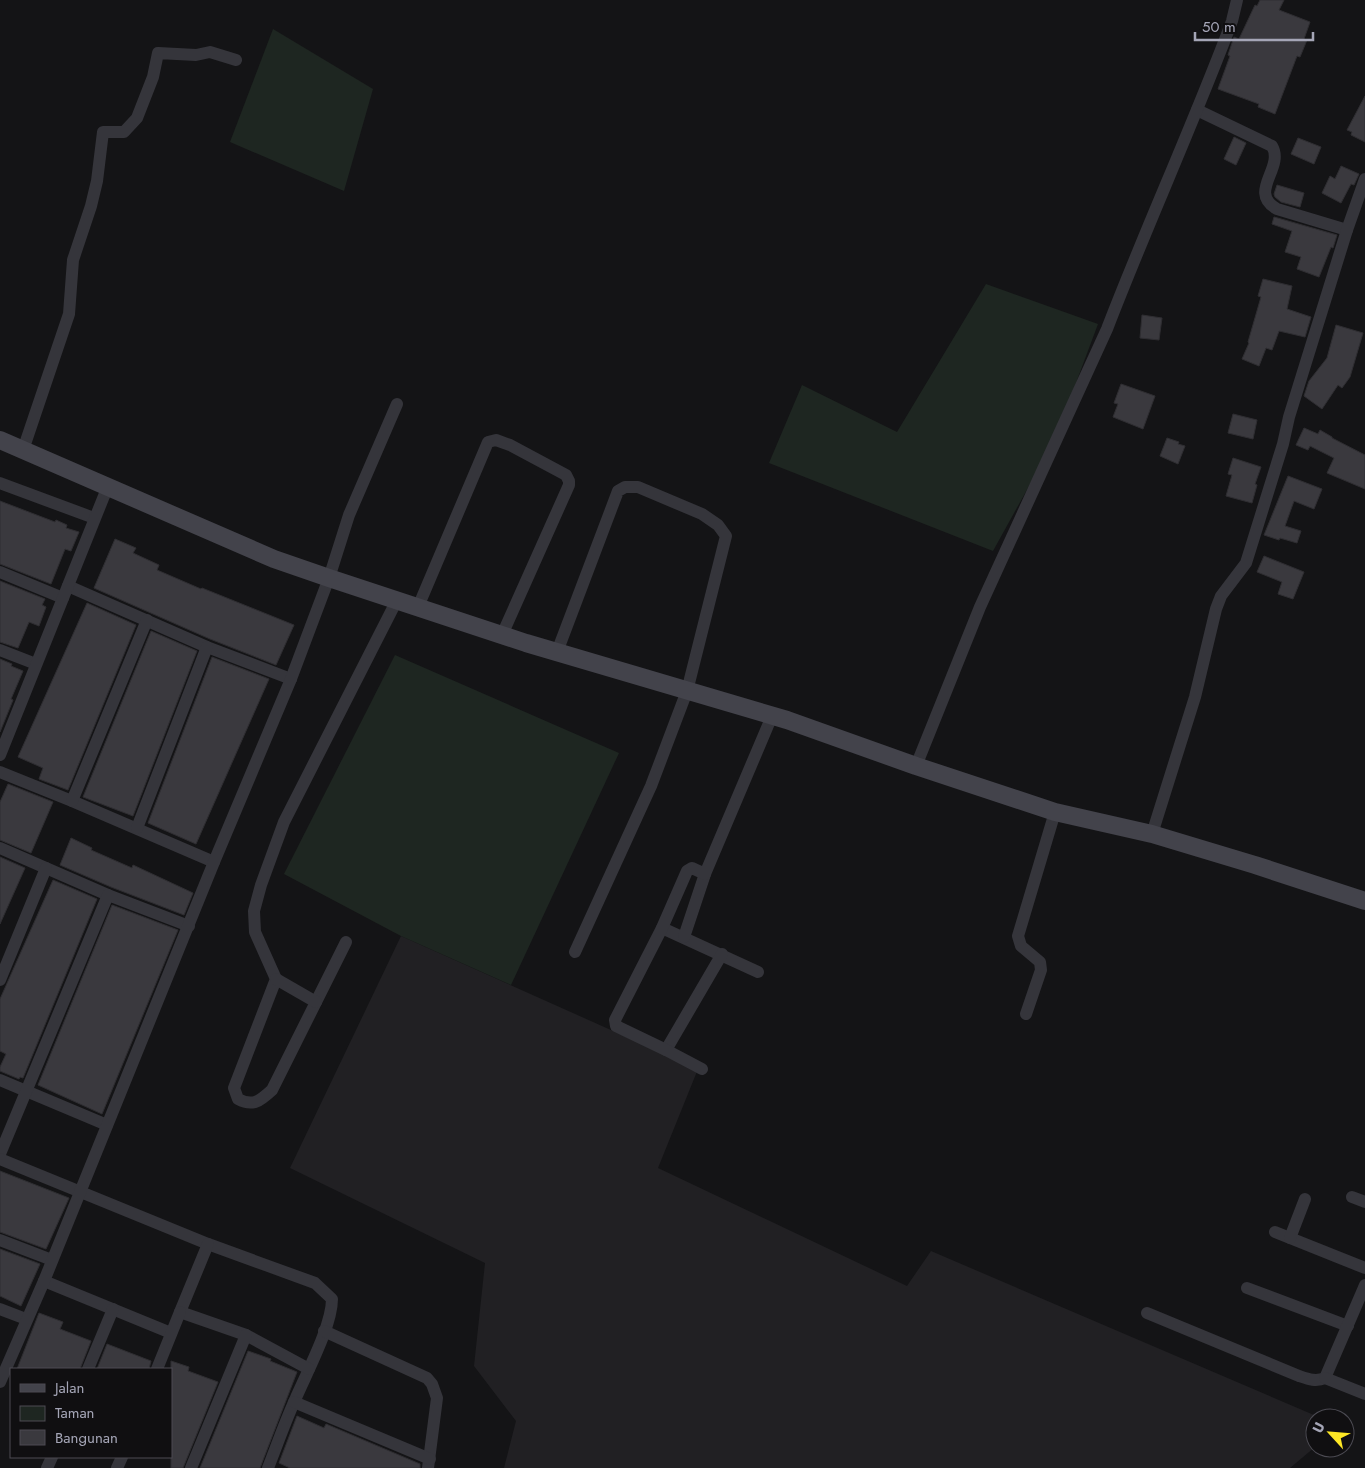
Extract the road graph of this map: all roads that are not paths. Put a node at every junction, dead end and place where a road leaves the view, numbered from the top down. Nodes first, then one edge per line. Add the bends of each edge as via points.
1 (1237, 0) edge
2 (236, 60) dead end
3 (1198, 110) junction
4 (1365, 179) edge
5 (1347, 230) junction
6 (397, 404) dead end
7 (0, 440) edge
8 (23, 450) junction
9 (0, 483) edge
10 (108, 486) junction
11 (94, 518) junction
12 (0, 572) edge
13 (329, 578) junction
14 (65, 592) junction
15 (397, 600) junction
16 (418, 607) junction
17 (147, 620) junction
18 (502, 635) junction
19 (207, 647) junction
20 (0, 650) edge
21 (557, 652) junction
22 (36, 664) junction
23 (291, 679) junction
24 (687, 691) junction
25 (772, 716) junction
26 (1, 749) edge
27 (916, 766) junction
28 (0, 772) edge
29 (72, 800) junction
30 (1055, 812) junction
31 (137, 828) junction
32 (1152, 834) junction
33 (0, 848) edge
34 (214, 862) junction
35 (46, 868) junction
36 (705, 874) junction
37 (108, 895) junction
38 (1365, 900) edge
39 (189, 926) junction
40 (662, 928) junction
41 (684, 938) junction
42 (346, 942) dead end
43 (575, 952) dead end
44 (722, 954) junction
45 (758, 972) dead end
46 (276, 979) junction
47 (0, 980) edge
48 (316, 1002) junction
49 (1026, 1014) dead end
50 (666, 1050) junction
51 (702, 1069) dead end
52 (0, 1080) edge
53 (27, 1091) junction
54 (107, 1126) junction
55 (0, 1154) edge
56 (0, 1159) edge
57 (80, 1191) junction
58 (1352, 1196) dead end
59 (1305, 1199) dead end
60 (1365, 1202) edge
61 (1276, 1232) dead end
62 (1290, 1238) junction
63 (0, 1240) edge
64 (208, 1244) junction
65 (52, 1260) junction
66 (1365, 1268) edge
67 (44, 1281) junction
68 (1365, 1286) edge
69 (1247, 1288) dead end
70 (0, 1309) edge
71 (113, 1309) junction
72 (180, 1312) junction
73 (1147, 1313) dead end
74 (26, 1319) junction
75 (1348, 1326) junction
76 (324, 1331) junction
77 (172, 1333) junction
78 (246, 1335) junction
79 (88, 1368) edge
80 (157, 1368) edge
81 (309, 1369) junction
82 (1325, 1378) junction
83 (0, 1382) edge
84 (1365, 1394) edge
85 (294, 1402) junction
86 (429, 1464) edge
87 (191, 1468) edge
88 (268, 1468) edge

1 - 3 street
2 - 8 street via 210,52 196,55 158,53 153,77 137,118 124,132 103,132 97,181 73,260 69,314
3 - 5 street via 1272,146 1274,161 1264,193 1270,205
3 - 27 street via 1107,329 980,607
4 - 5 street
5 - 32 street via 1246,563 1221,596 1216,609 1195,697
6 - 13 street via 349,515
7 - 8 street
8 - 10 street
9 - 11 street
10 - 11 street
10 - 13 street via 274,559
11 - 14 street
12 - 14 street
13 - 15 street
13 - 23 street
14 - 17 street
14 - 22 street
15 - 16 street
15 - 46 street via 284,822 261,885 254,911 255,932
16 - 18 street
16 - 18 street via 488,442 496,440 566,475 569,485
17 - 19 street
17 - 29 street
18 - 21 street
19 - 23 street
19 - 31 street
20 - 22 street
21 - 24 street
21 - 24 street via 618,491 638,487 702,514 718,525 726,536
22 - 26 street
23 - 34 street
24 - 25 street
24 - 43 street via 651,786
25 - 27 street
25 - 36 street
27 - 30 street
28 - 29 street
29 - 31 street
30 - 32 street
30 - 49 street via 1018,936 1021,946 1040,962 1041,970
31 - 34 street
32 - 38 street
33 - 35 street
34 - 39 street
35 - 37 street
35 - 47 street
36 - 40 street via 692,868 687,871
36 - 41 street
37 - 39 street
37 - 53 street
39 - 54 street
40 - 41 street
40 - 50 street via 615,1023
41 - 44 street
42 - 48 street
44 - 45 street
44 - 50 street
46 - 48 street
46 - 48 street via 234,1088 238,1099 246,1103 255,1102 272,1090
50 - 51 street
52 - 53 street
53 - 54 street
53 - 55 street
54 - 57 street
56 - 57 street
57 - 64 street
57 - 65 street
58 - 60 street
59 - 62 street
61 - 62 street
62 - 66 street
63 - 65 street
64 - 72 street
64 - 76 street via 315,1283 332,1299
65 - 67 street
67 - 71 street
67 - 74 street
68 - 75 street
69 - 75 street
70 - 74 street
71 - 77 street
71 - 79 street
72 - 77 street
72 - 78 street
73 - 82 street via 1299,1376 1315,1380
74 - 83 street
75 - 82 street
76 - 81 street
76 - 86 street via 427,1378 432,1384 437,1398
77 - 80 street
78 - 81 street
78 - 87 street
81 - 85 street
82 - 84 street
85 - 86 street
85 - 88 street

